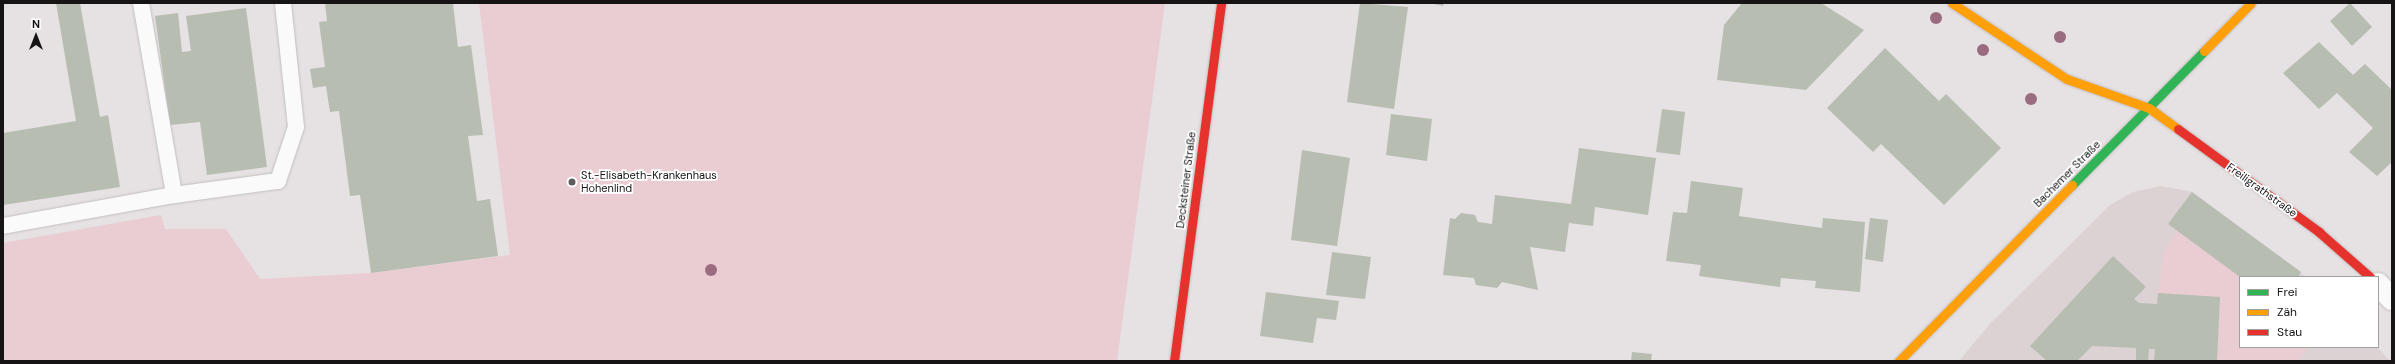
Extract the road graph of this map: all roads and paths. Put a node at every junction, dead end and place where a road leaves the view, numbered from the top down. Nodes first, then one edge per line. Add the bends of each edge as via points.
1 (141, 3) edge
2 (283, 3) edge
3 (1221, 3) edge
4 (1952, 3) edge
5 (2251, 3) edge
6 (2149, 108) junction
7 (174, 195) junction
8 (3, 226) edge
9 (2369, 276) edge
10 (2379, 285) edge
11 (2392, 299) edge
12 (1174, 361) edge
13 (1899, 361) edge

1 - 7 lane
2 - 7 lane via 296,127 278,181
3 - 12 street, Decksteiner Straße
4 - 6 street, Freiligrathstraße via 2067,79
5 - 6 street, Bachemer Straße
6 - 9 street, Freiligrathstraße via 2319,232
6 - 13 street, Bachemer Straße
7 - 8 lane
10 - 11 street

